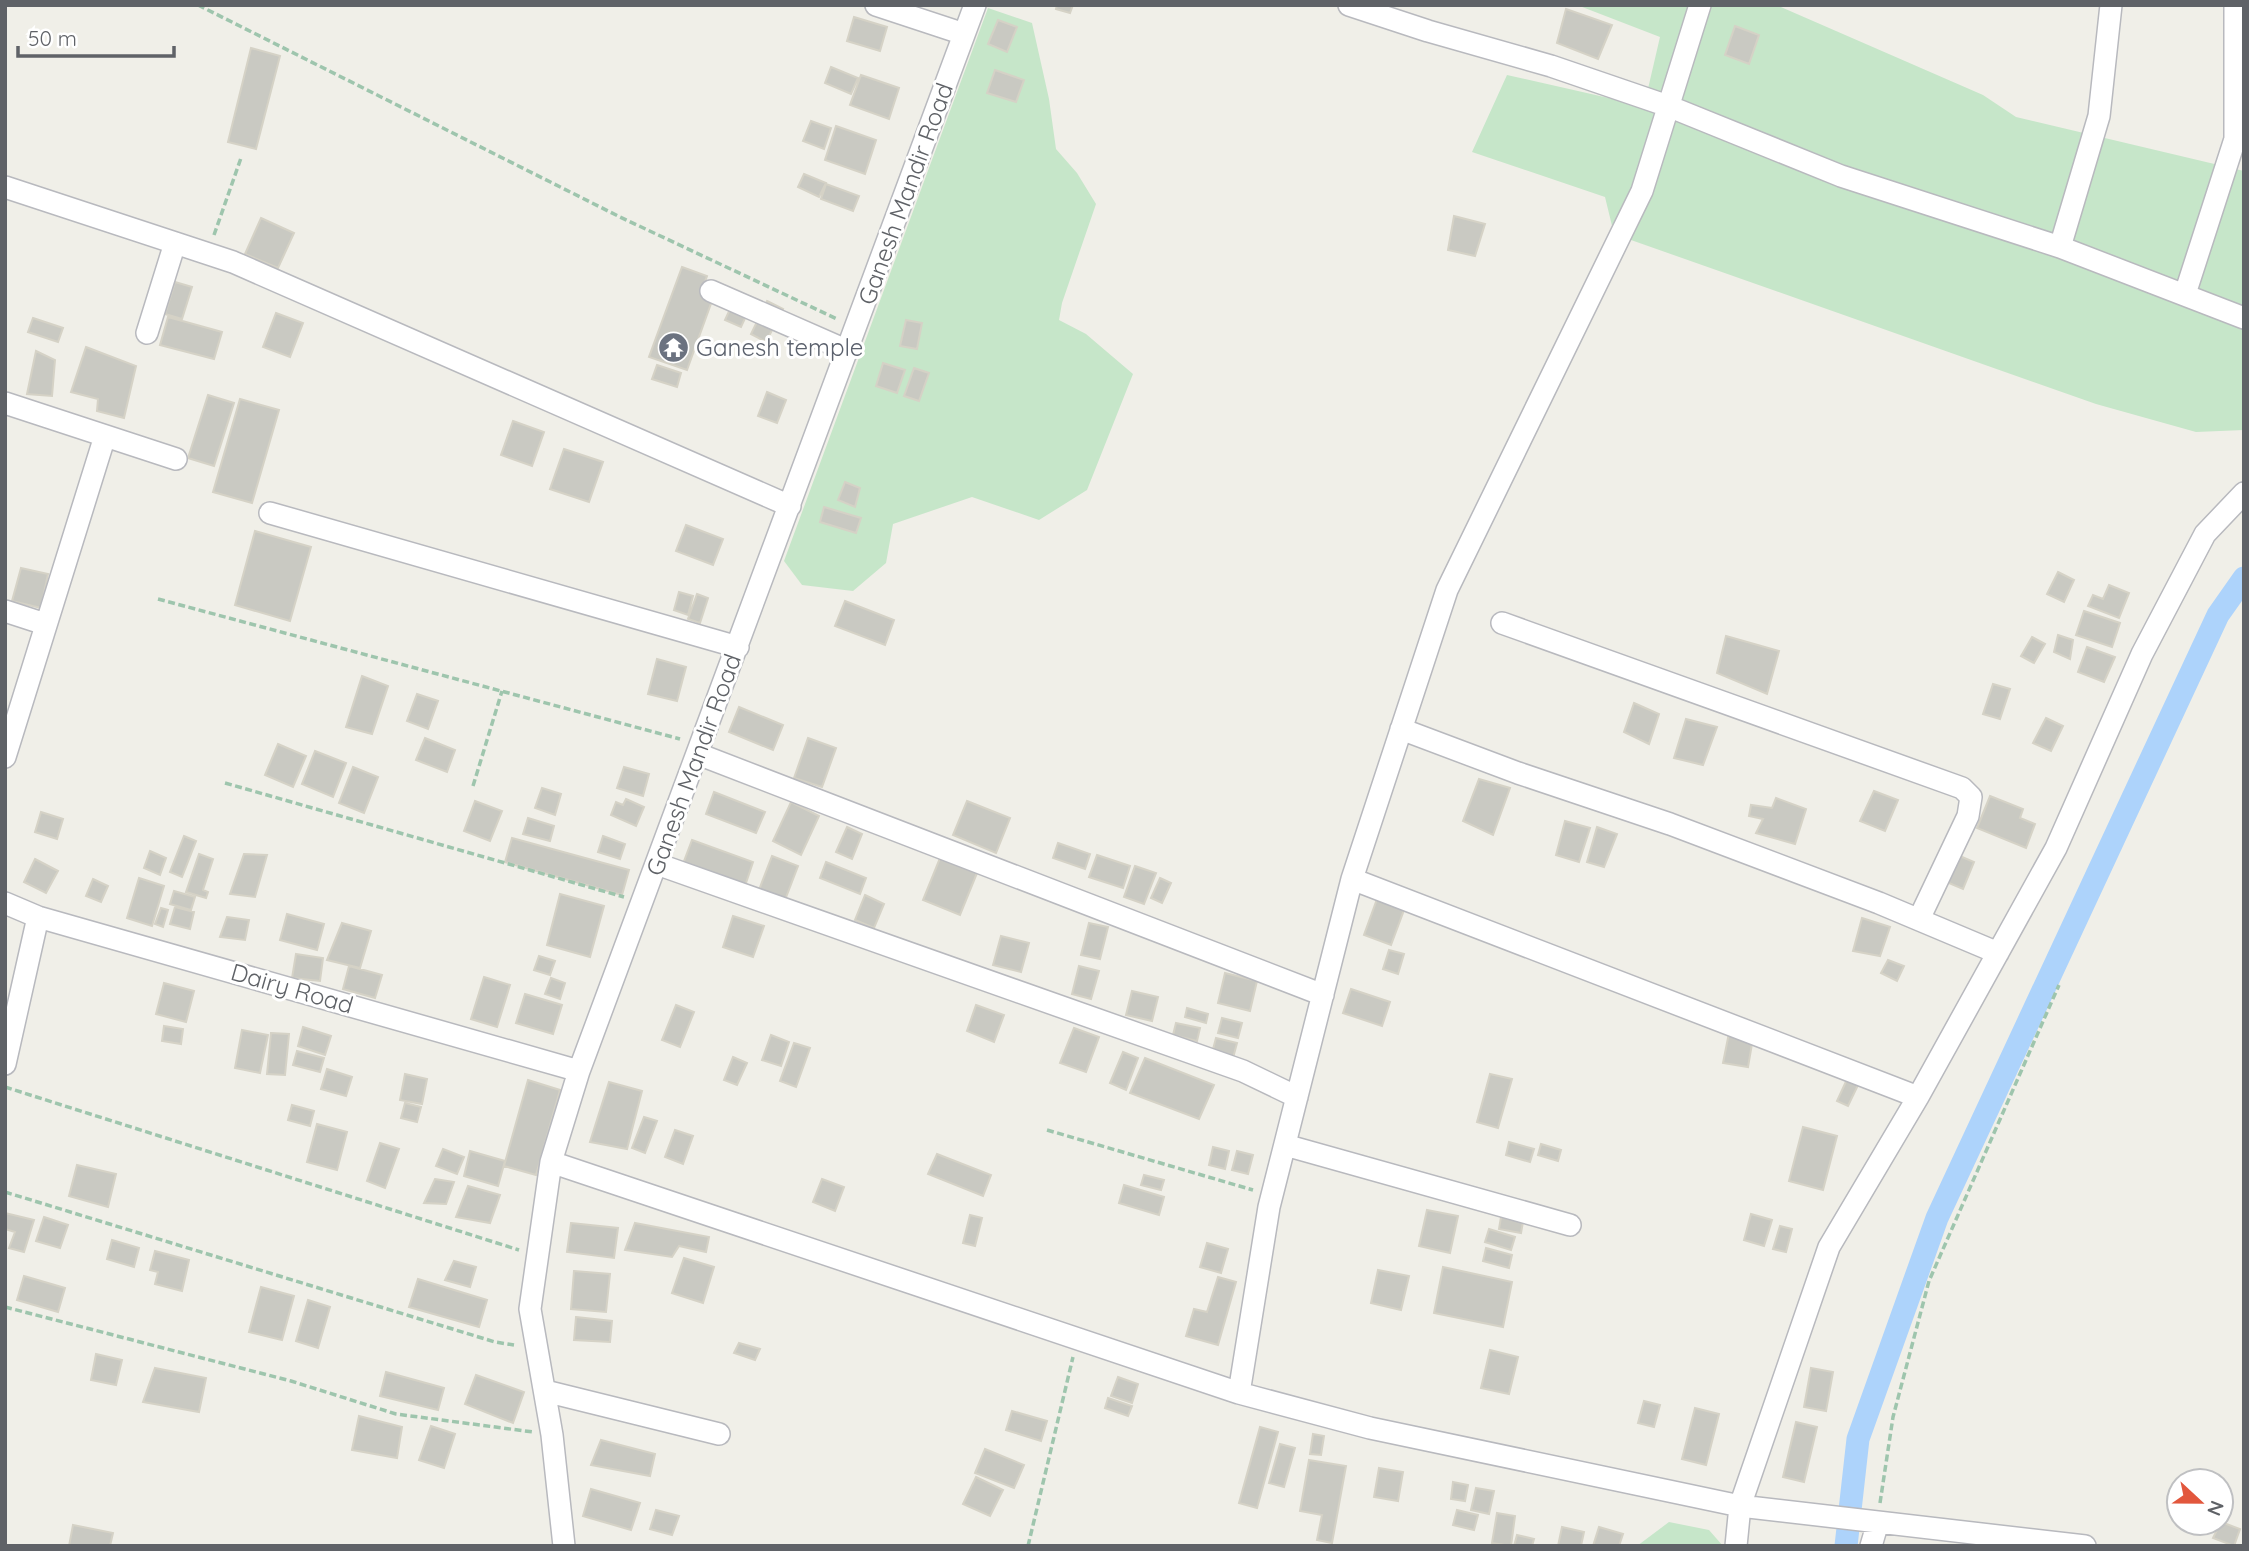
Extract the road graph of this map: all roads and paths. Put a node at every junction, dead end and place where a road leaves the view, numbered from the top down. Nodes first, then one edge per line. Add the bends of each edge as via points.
1 (198, 5) edge
2 (876, 5) edge
3 (975, 5) edge
4 (1349, 5) edge
5 (1700, 5) edge
6 (2111, 5) edge
7 (2235, 5) edge
8 (964, 34) junction
9 (1668, 106) junction
10 (242, 159) dead end
11 (5, 187) edge
12 (175, 243) junction
13 (2060, 247) junction
14 (207, 253) junction
15 (711, 291) dead end
16 (2185, 294) junction
17 (2244, 318) edge
18 (856, 328) junction
19 (147, 333) dead end
20 (848, 351) junction
21 (5, 403) edge
22 (105, 436) junction
23 (176, 459) dead end
24 (2244, 493) edge
25 (790, 506) junction
26 (270, 513) dead end
27 (158, 599) dead end
28 (5, 611) edge
29 (1502, 623) dead end
30 (46, 624) junction
31 (738, 647) junction
32 (502, 691) junction
33 (1401, 729) junction
34 (700, 749) junction
35 (5, 757) edge
36 (225, 782) dead end
37 (473, 786) dead end
38 (657, 864) junction
39 (1352, 879) junction
40 (643, 902) junction
41 (5, 904) edge
42 (38, 917) junction
43 (1919, 919) junction
44 (1998, 953) junction
45 (2059, 985) dead end
46 (1323, 995) junction
47 (5, 1064) edge
48 (579, 1071) junction
49 (5, 1087) edge
50 (1297, 1097) junction
51 (1918, 1097) junction
52 (1047, 1130) dead end
53 (1285, 1145) junction
54 (551, 1161) junction
55 (5, 1192) edge
56 (1272, 1196) junction
57 (1570, 1225) dead end
58 (538, 1256) junction
59 (5, 1307) edge
60 (1078, 1339) junction
61 (537, 1348) junction
62 (545, 1391) junction
63 (1239, 1393) junction
64 (719, 1434) dead end
65 (552, 1435) junction
66 (1740, 1506) junction
67 (1871, 1522) junction
68 (564, 1546) edge
69 (1028, 1546) edge
70 (1735, 1546) edge
71 (1871, 1546) edge
72 (2085, 1546) edge

1 - 18 path via 620,217
2 - 8 street
3 - 8 street, Ganesh Mandir Road
4 - 9 street
5 - 9 street
6 - 13 street via 2099,116
7 - 16 street via 2235,139
8 - 18 street, Ganesh Mandir Road
9 - 13 street via 1841,176
9 - 33 street via 1642,191 1447,590
10 - 14 path
11 - 12 street
12 - 14 street
12 - 19 street
13 - 16 street
14 - 25 street
15 - 20 street
16 - 17 street
18 - 20 street, Ganesh Mandir Road
20 - 25 street, Ganesh Mandir Road
21 - 22 street
22 - 23 street
22 - 30 street
24 - 44 street via 2205,534 2141,654 2056,848
25 - 31 street, Ganesh Mandir Road
26 - 31 street
27 - 32 path
28 - 30 street
29 - 43 street via 1962,788 1971,797 1968,816
30 - 35 street
31 - 34 street, Ganesh Mandir Road
32 - 34 path
32 - 37 path
33 - 39 street
33 - 43 street
34 - 38 street, Ganesh Mandir Road
34 - 46 street
36 - 40 path
38 - 40 street, Ganesh Mandir Road
38 - 50 street via 1243,1071
39 - 46 street
39 - 51 street
40 - 48 street, Ganesh Mandir Road
41 - 42 street, Dairy Road
42 - 47 street
42 - 48 street, Dairy Road
43 - 44 street
44 - 51 street
45 - 67 path via 1929,1281
46 - 50 street
48 - 54 street, Ganesh Mandir Road
49 - 58 path
50 - 53 street
51 - 66 street via 1829,1247
52 - 56 path
53 - 56 street
53 - 57 street
54 - 58 street, Ganesh Mandir Road
54 - 60 street
55 - 61 path via 495,1342
56 - 63 street
58 - 61 street, Ganesh Mandir Road via 530,1309
59 - 65 path via 291,1381 396,1414
60 - 63 street
60 - 69 path
61 - 62 street, Ganesh Mandir Road
62 - 64 street
62 - 65 street, Ganesh Mandir Road
63 - 66 street via 1370,1428
65 - 68 street, Ganesh Mandir Road
66 - 67 street
66 - 70 street
67 - 71 street
67 - 72 street

